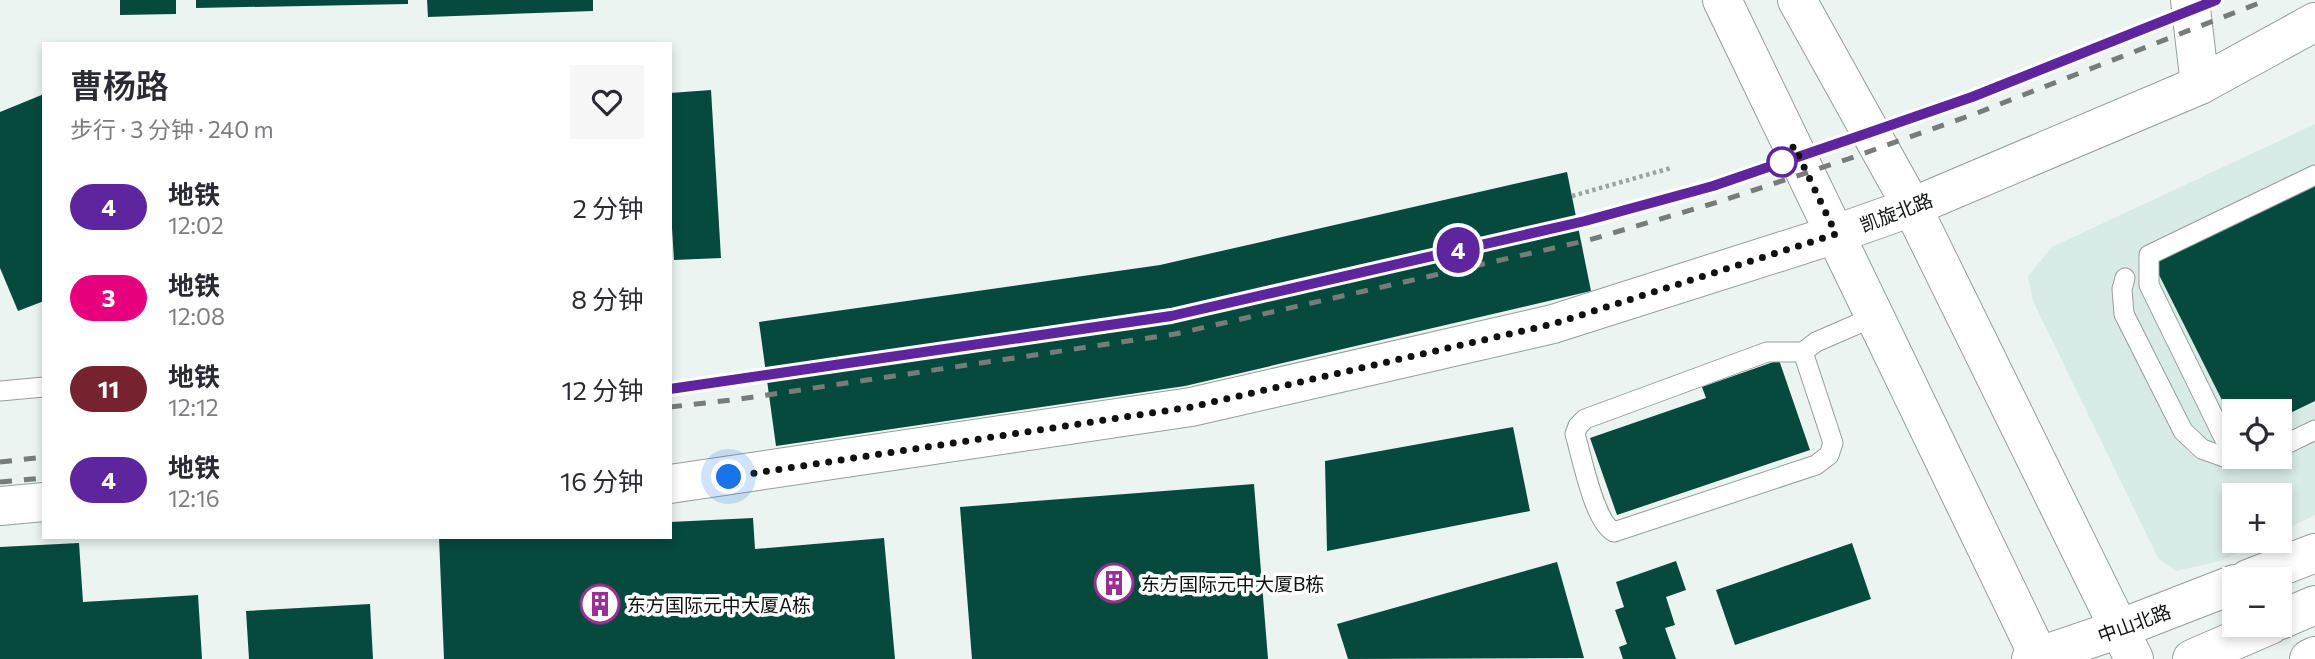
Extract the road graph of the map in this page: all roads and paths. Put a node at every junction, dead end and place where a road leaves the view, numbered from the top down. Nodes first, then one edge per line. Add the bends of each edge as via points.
1 (1722, 0) edge
2 (1797, 0) edge
3 (2190, 0) edge
4 (2315, 22) edge
5 (2200, 85) junction
6 (1671, 168) dead end
7 (2315, 175) edge
8 (1572, 196) dead end
9 (1912, 207) junction
10 (1836, 234) junction
11 (2125, 278) dead end
12 (1876, 316) junction
13 (1803, 352) junction
14 (42, 387) edge
15 (0, 391) edge
16 (2315, 430) edge
17 (2222, 434) edge
18 (2292, 441) edge
19 (2222, 456) edge
20 (672, 484) edge
21 (42, 502) edge
22 (0, 506) edge
23 (2315, 553) edge
24 (2279, 567) edge
25 (2222, 591) edge
26 (2315, 605) edge
27 (2292, 615) edge
28 (2242, 637) edge
29 (2127, 644) edge
30 (2315, 656) edge
31 (2037, 658) edge
32 (2192, 659) edge
33 (2309, 659) edge

1 - 10 main road
2 - 9 main road
3 - 5 main road
4 - 5 main road, 凯旋北路
5 - 9 main road, 凯旋北路
6 - 8 path
7 - 17 lane via 2149,255 2149,285
9 - 10 main road, 凯旋北路
9 - 29 main road
10 - 12 main road
10 - 20 main road, 凯旋北路 via 1553,324 1191,407
11 - 19 lane via 2124,314 2183,432 2202,449
12 - 13 lane
12 - 31 main road
13 - 13 lane via 1833,443 1829,455 1816,465 1614,532 1607,529 1575,434 1585,419 1767,352
14 - 15 lane
16 - 18 lane
21 - 22 main road
23 - 24 main road
25 - 29 main road, 中山北路
26 - 27 main road
28 - 32 main road
29 - 31 main road, 中山北路
30 - 33 main road

